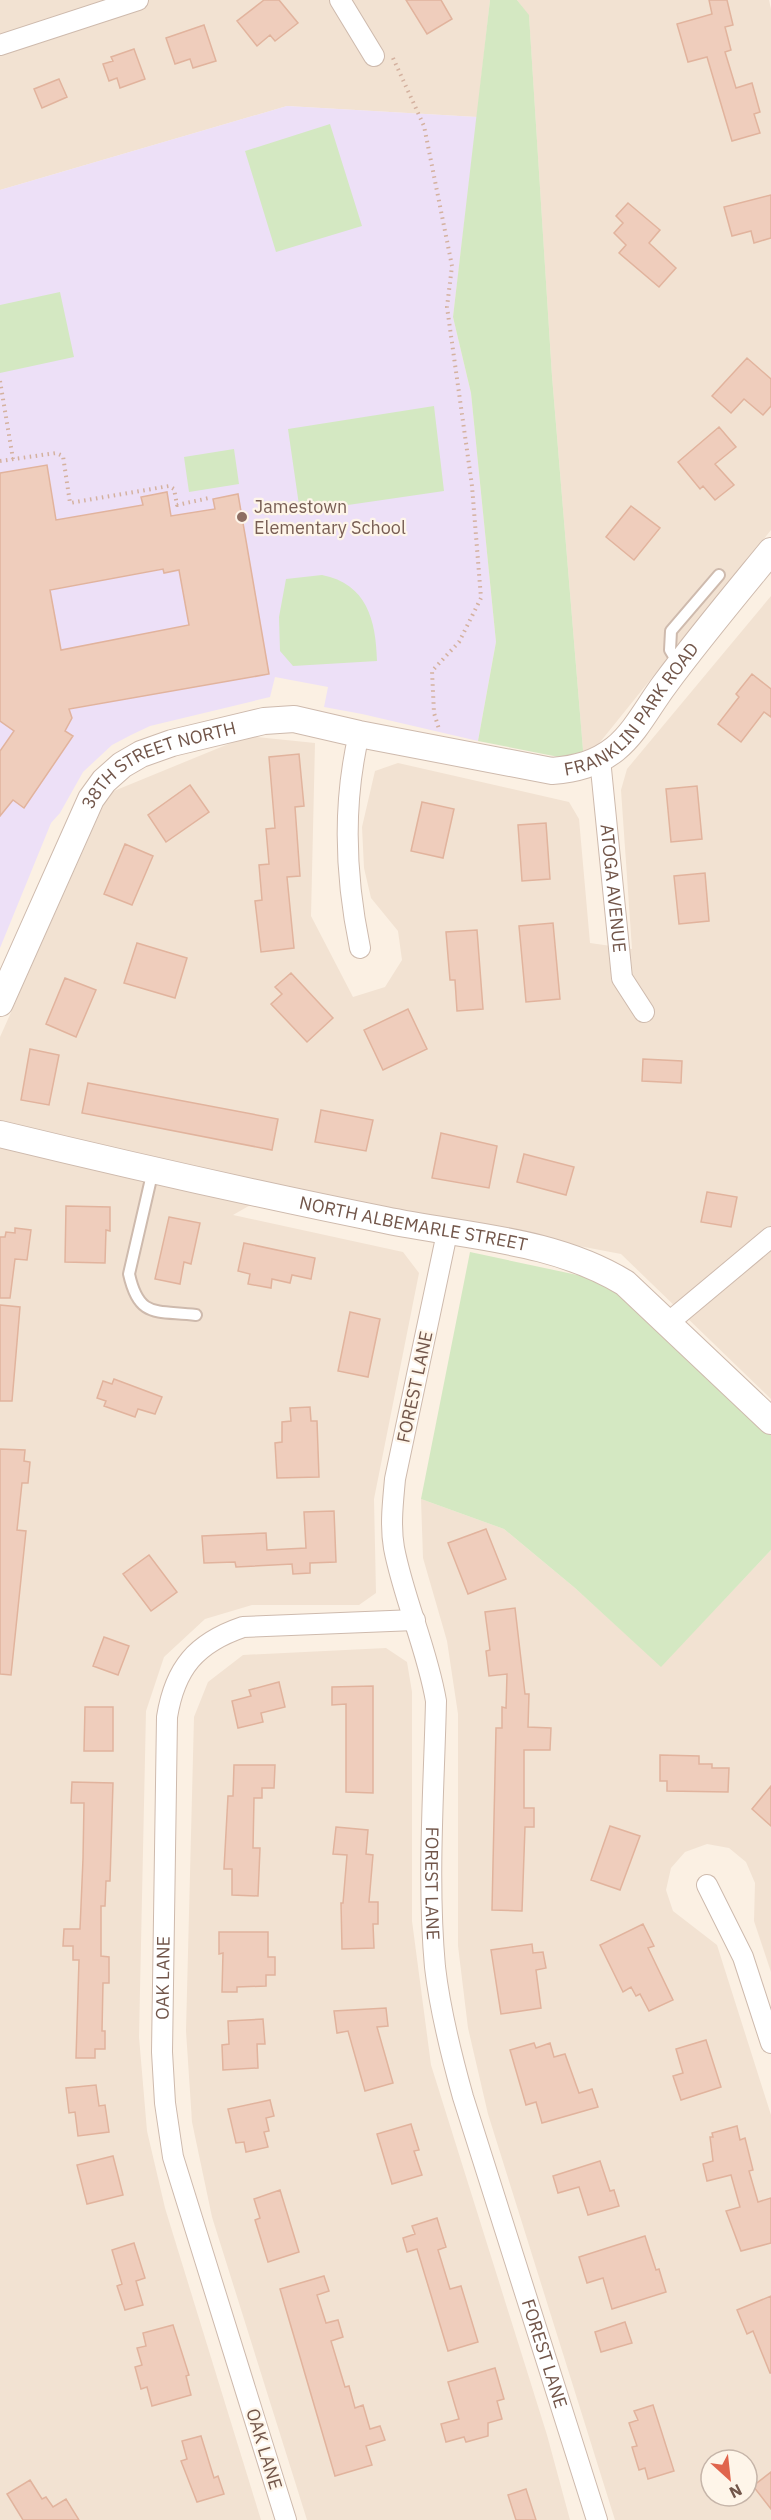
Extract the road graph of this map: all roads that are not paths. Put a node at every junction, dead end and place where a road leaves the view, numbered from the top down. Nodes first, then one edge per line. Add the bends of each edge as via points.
1 (138, 0) edge
2 (340, 0) edge
3 (0, 45) edge
4 (383, 55) road end
5 (771, 551) edge
6 (719, 575) dead end
7 (679, 665) junction
8 (359, 734) junction
9 (445, 750) joint
10 (600, 759) junction
11 (360, 948) dead end
12 (0, 1003) edge
13 (644, 1012) dead end
14 (0, 1134) edge
15 (153, 1170) junction
16 (447, 1233) junction
17 (771, 1237) edge
18 (196, 1315) dead end
19 (668, 1323) junction
20 (771, 1421) edge
21 (415, 1620) junction
22 (707, 1885) dead end
23 (771, 2043) edge
24 (286, 2520) edge
25 (597, 2520) edge

1 - 3 street
2 - 4 street
5 - 7 street, FRANKLIN PARK ROAD
6 - 7 lane via 671,632 670,650
7 - 10 street, FRANKLIN PARK ROAD via 632,732
8 - 9 street, 38TH STREET NORTH
8 - 11 street via 346,802 349,879
8 - 12 street, 38TH STREET NORTH via 294,719 264,721 172,743 122,765 91,799
9 - 10 street, FRANKLIN PARK ROAD via 552,771 573,769
10 - 13 street, ATOGA AVENUE via 622,978
14 - 15 street, NORTH ALBEMARLE STREET
15 - 16 street, NORTH ALBEMARLE STREET
15 - 18 lane via 129,1274 133,1290 138,1302 148,1309
16 - 19 street, NORTH ALBEMARLE STREET via 488,1237 570,1255 625,1283
16 - 21 street, FOREST LANE via 395,1479 391,1518 394,1548
17 - 19 street
19 - 20 street, NORTH ALBEMARLE STREET
21 - 24 street, OAK LANE via 243,1627 223,1634 206,1643 179,1674 167,1717 162,2052 173,2157
21 - 25 street, FOREST LANE via 431,1668 436,1701 432,1909 435,1968 447,2038
22 - 23 street via 742,1957

